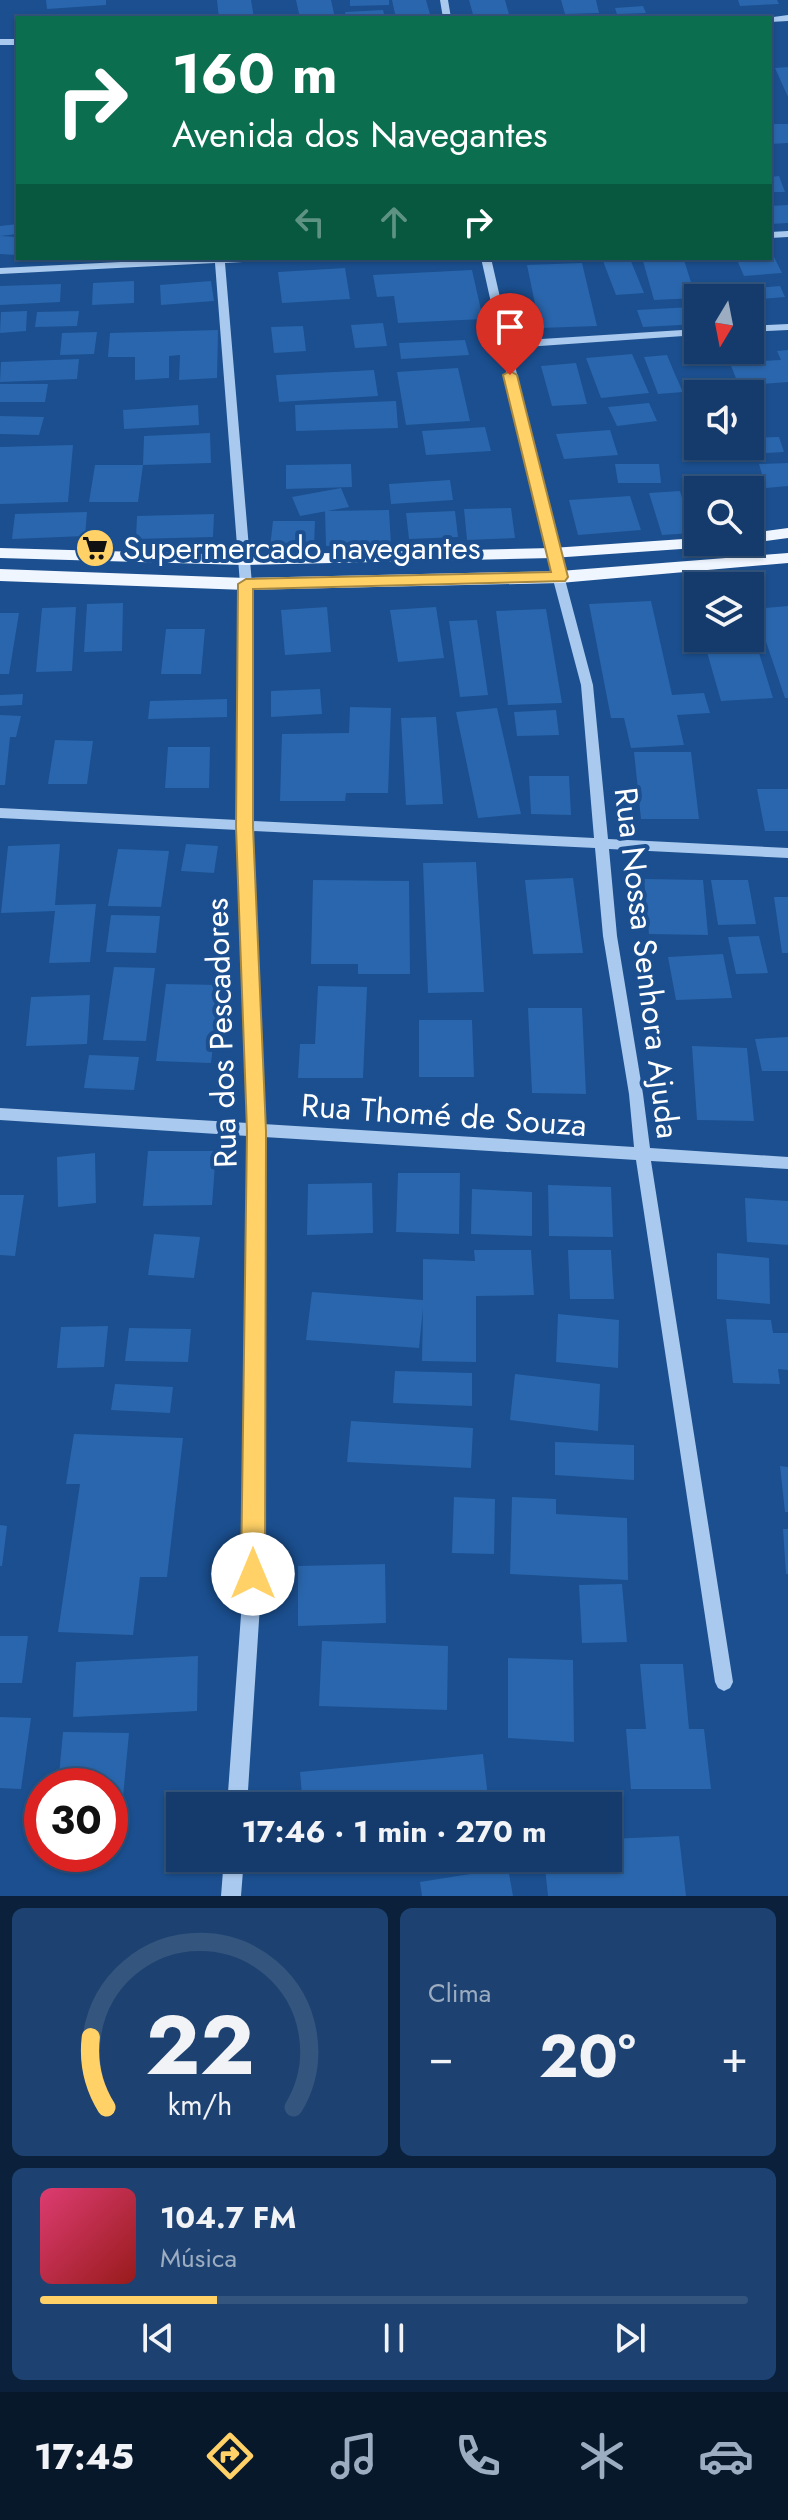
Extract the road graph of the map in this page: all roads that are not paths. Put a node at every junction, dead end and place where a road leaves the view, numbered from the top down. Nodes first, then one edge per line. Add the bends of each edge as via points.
1 (202, 260) edge
2 (220, 260) edge
3 (486, 260) edge
4 (0, 271) edge
5 (788, 327) edge
6 (764, 328) edge
7 (684, 333) edge
8 (503, 345) junction
9 (788, 533) edge
10 (764, 536) edge
11 (684, 544) edge
12 (0, 553) edge
13 (552, 553) junction
14 (788, 558) edge
15 (244, 560) junction
16 (0, 575) edge
17 (560, 577) junction
18 (246, 584) junction
19 (0, 813) edge
20 (245, 827) junction
21 (603, 844) junction
22 (788, 853) edge
23 (0, 1114) edge
24 (256, 1131) junction
25 (643, 1156) junction
26 (788, 1163) edge
27 (724, 1682) dead end
28 (238, 1792) edge
29 (233, 1872) edge
30 (231, 1896) edge

1 - 4 street
2 - 15 street, Rua dos Pescadores
3 - 8 street, Rua Nossa Senhora Ajuda
5 - 6 street
7 - 8 street
8 - 13 street, Rua Nossa Senhora Ajuda
9 - 10 main road
11 - 13 main road
12 - 15 main road
13 - 15 main road
13 - 17 street, Rua Nossa Senhora Ajuda
14 - 17 main road
15 - 18 street, Rua dos Pescadores
16 - 18 main road
17 - 18 main road
17 - 21 street, Rua Nossa Senhora Ajuda via 587,685
18 - 20 street, Rua dos Pescadores
19 - 20 street
20 - 21 street
20 - 24 street, Rua dos Pescadores
21 - 22 street
21 - 25 street, Rua Nossa Senhora Ajuda via 610,936
23 - 24 street, Rua Thomé de Souza
24 - 25 street, Rua Thomé de Souza
24 - 28 street, Rua dos Pescadores via 253,1574
25 - 26 street, Rua Thomé de Souza
25 - 27 street, Rua Nossa Senhora Ajuda
29 - 30 street

